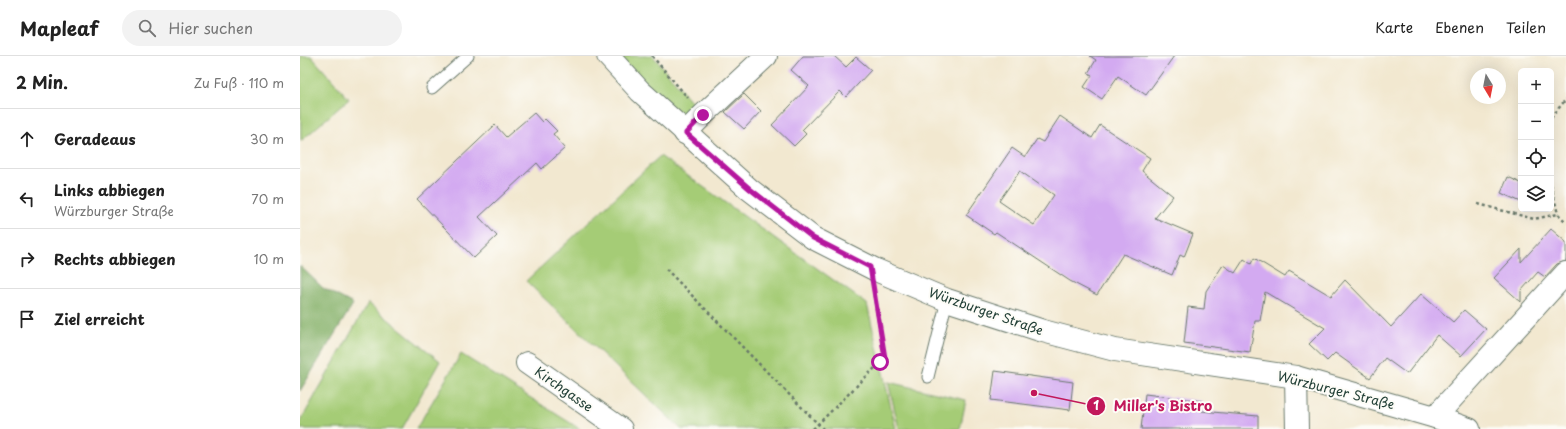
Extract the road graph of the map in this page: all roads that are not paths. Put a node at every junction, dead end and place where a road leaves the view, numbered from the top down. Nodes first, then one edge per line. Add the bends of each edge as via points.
1 (468, 56) edge
2 (608, 56) edge
3 (766, 56) edge
4 (432, 88) dead end
5 (686, 133) junction
6 (1566, 273) edge
7 (948, 300) junction
8 (527, 363) dead end
9 (928, 377) dead end
10 (1296, 377) junction
11 (1435, 417) junction
12 (621, 429) edge
13 (1297, 429) edge
14 (1469, 429) edge

1 - 4 lane
2 - 5 main road, Würzburger Straße via 640,91
3 - 5 main road
5 - 7 main road, Würzburger Straße via 750,189 813,238 870,267
6 - 11 main road
7 - 9 lane
7 - 10 main road, Würzburger Straße via 1043,331 1115,350
8 - 12 main road, Kirchgasse
10 - 11 main road, Würzburger Straße
10 - 13 main road
11 - 14 main road, Würzburger Straße

